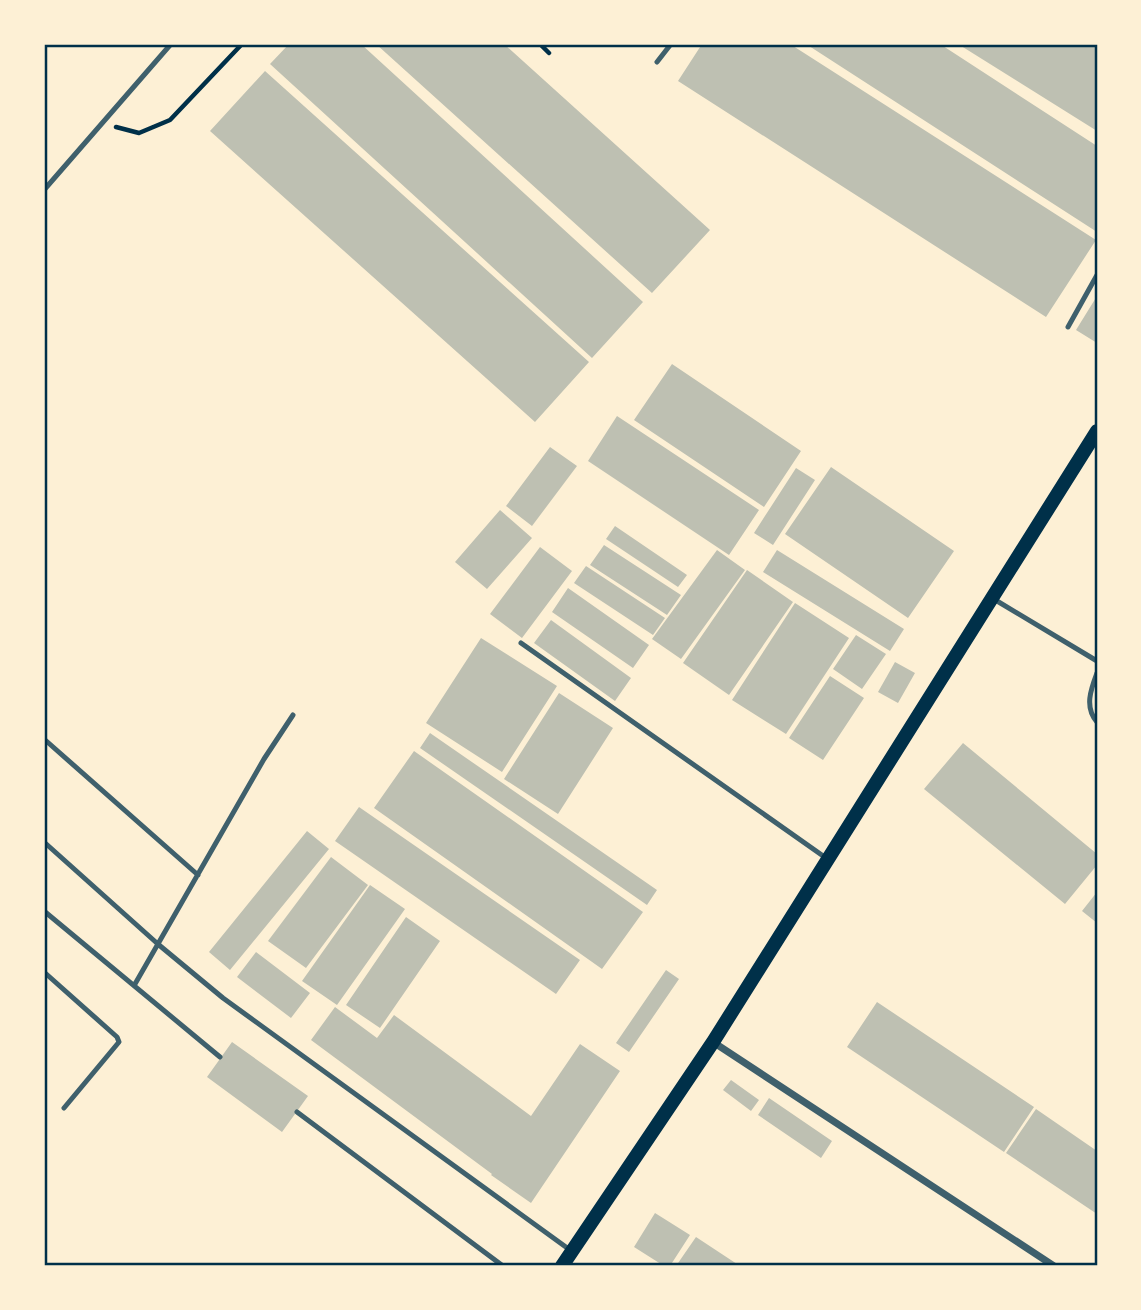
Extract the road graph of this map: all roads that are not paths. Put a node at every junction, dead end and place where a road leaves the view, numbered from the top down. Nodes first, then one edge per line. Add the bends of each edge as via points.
1 (171, 44) edge
2 (671, 44) edge
3 (657, 62) dead end
4 (44, 190) edge
5 (1097, 275) edge
6 (1068, 327) dead end
7 (1097, 431) edge
8 (992, 598) junction
9 (521, 643) dead end
10 (1097, 661) edge
11 (1097, 673) edge
12 (293, 715) dead end
13 (1097, 722) edge
14 (44, 739) edge
15 (44, 842) edge
16 (828, 859) junction
17 (198, 875) junction
18 (44, 911) edge
19 (159, 945) junction
20 (44, 972) edge
21 (135, 984) junction
22 (713, 1042) junction
23 (220, 1057) dead end
24 (64, 1108) dead end
25 (297, 1112) dead end
26 (573, 1251) junction
27 (503, 1266) edge
28 (562, 1266) edge
29 (1054, 1266) edge

1 - 4 lane
2 - 3 lane
5 - 6 lane
7 - 8 main road
8 - 10 lane
8 - 16 main road
9 - 16 lane
11 - 13 lane via 1090,692
12 - 17 lane
14 - 17 lane
15 - 19 lane
16 - 22 main road
17 - 19 lane
18 - 21 lane
19 - 21 lane
19 - 26 lane via 223,998
20 - 24 lane via 119,1042
21 - 23 lane
22 - 26 main road
22 - 29 street
25 - 27 lane
26 - 28 main road

